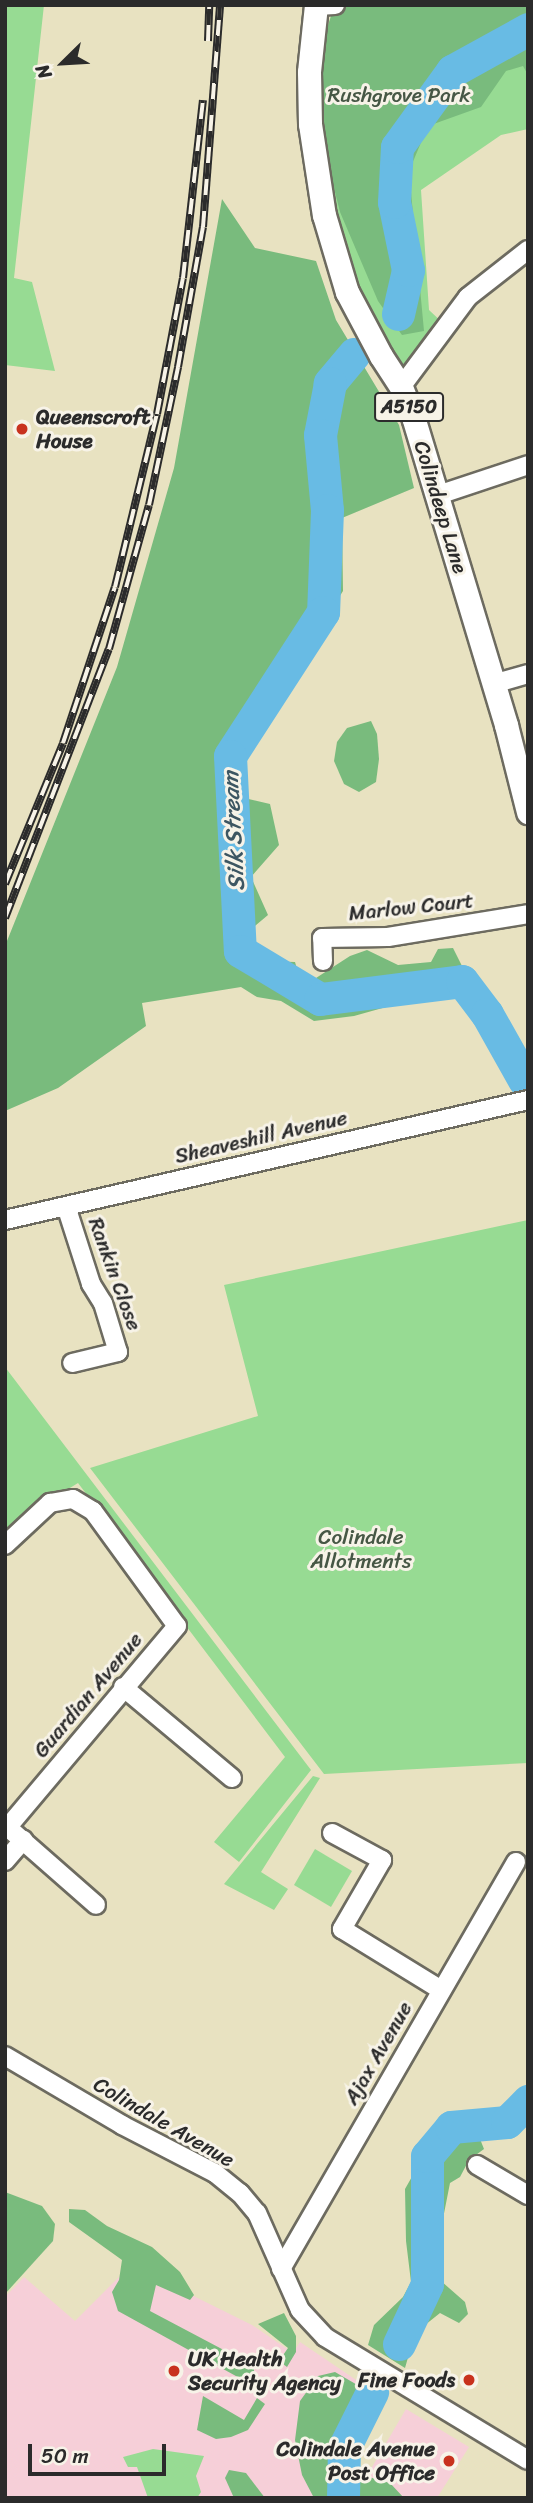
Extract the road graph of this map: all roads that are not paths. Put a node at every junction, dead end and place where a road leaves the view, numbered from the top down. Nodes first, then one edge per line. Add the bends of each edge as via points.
1 (335, 5) edge
2 (316, 6) edge
3 (528, 250) edge
4 (401, 387) junction
5 (528, 465) edge
6 (438, 495) junction
7 (528, 674) edge
8 (493, 684) junction
9 (528, 813) edge
10 (528, 914) edge
11 (323, 961) dead end
12 (528, 1100) edge
13 (66, 1206) junction
14 (5, 1220) edge
15 (72, 1363) dead end
16 (5, 1545) edge
17 (123, 1688) junction
18 (232, 1778) dead end
19 (6, 1826) edge
20 (332, 1833) dead end
21 (23, 1840) junction
22 (5, 1861) edge
23 (516, 1862) dead end
24 (96, 1905) dead end
25 (441, 1990) junction
26 (5, 2056) edge
27 (477, 2165) dead end
28 (528, 2195) edge
29 (281, 2269) junction
30 (528, 2460) edge

1 - 2 street
2 - 4 main road, Colindeep Lane / A5150 via 310,111 324,215 347,292
3 - 4 street via 468,298
4 - 6 main road, Colindeep Lane / A5150
5 - 6 street
6 - 8 main road, Colindeep Lane / A5150
7 - 8 street
8 - 9 main road, Colindeep Lane / A5150
10 - 11 street, Marlow Court via 388,937 321,938
12 - 13 street, Sheaveshill Avenue
13 - 14 street, Sheaveshill Avenue
13 - 15 street, Rankin Close via 118,1352
16 - 17 street, Guardian Avenue via 50,1503 73,1499 93,1511 177,1626
17 - 18 street
17 - 19 street, Guardian Avenue
19 - 21 street
20 - 25 street via 382,1860 342,1929
21 - 22 street
21 - 24 street
23 - 25 street, Ajax Avenue
25 - 29 street, Ajax Avenue
26 - 29 street, Colindale Avenue via 122,2125 215,2172 257,2213
27 - 28 street
29 - 30 street, Colindale Avenue via 300,2310 325,2337

